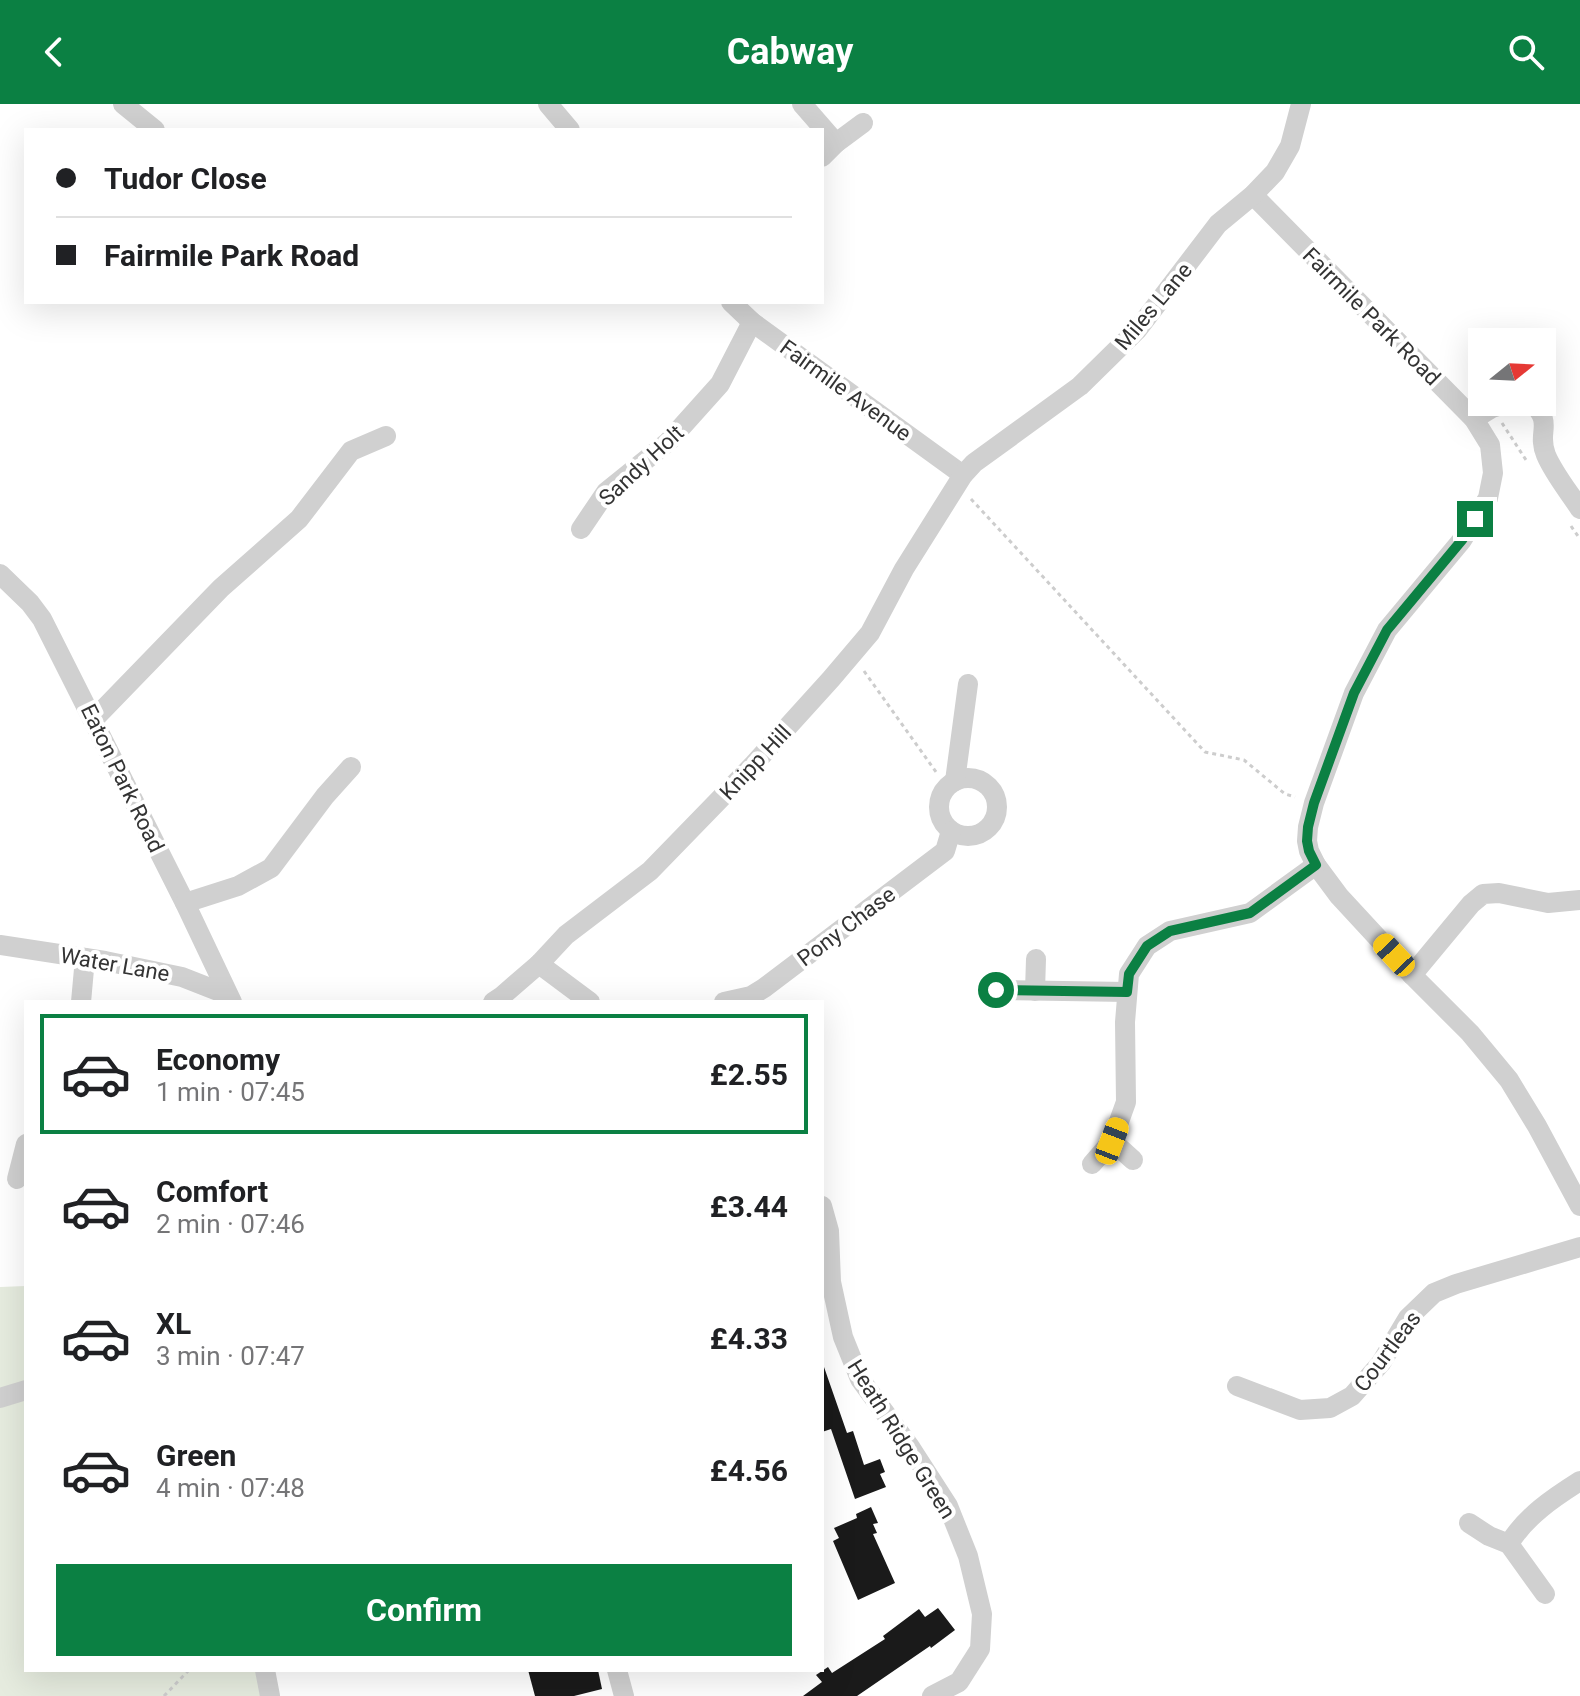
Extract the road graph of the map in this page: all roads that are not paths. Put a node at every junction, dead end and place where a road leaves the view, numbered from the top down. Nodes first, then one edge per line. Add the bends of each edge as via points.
1 (123, 104) edge
2 (548, 104) edge
3 (802, 104) edge
4 (1301, 104) edge
5 (863, 123) dead end
6 (153, 128) edge
7 (568, 128) edge
8 (816, 128) edge
9 (829, 150) edge
10 (1253, 195) junction
11 (733, 304) edge
12 (752, 322) junction
13 (1479, 416) edge
14 (1543, 416) edge
15 (1474, 419) junction
16 (386, 436) dead end
17 (960, 480) junction
18 (1580, 509) edge
19 (581, 529) dead end
20 (0, 574) edge
21 (968, 684) dead end
22 (94, 719) junction
23 (351, 767) dead end
24 (951, 784) junction
25 (951, 831) junction
26 (1316, 865) junction
27 (1580, 900) edge
28 (185, 903) junction
29 (0, 945) edge
30 (85, 958) junction
31 (1036, 959) dead end
32 (539, 964) junction
33 (1412, 975) junction
34 (996, 990) dead end
35 (1035, 991) junction
36 (1127, 992) junction
37 (230, 998) edge
38 (752, 999) edge
39 (81, 1000) edge
40 (496, 1000) edge
41 (587, 1000) edge
42 (1112, 1141) junction
43 (24, 1152) edge
44 (1133, 1160) dead end
45 (1092, 1164) dead end
46 (17, 1179) dead end
47 (1578, 1195) edge
48 (824, 1213) edge
49 (1580, 1247) edge
50 (1237, 1386) dead end
51 (24, 1391) edge
52 (0, 1398) edge
53 (1577, 1489) edge
54 (1469, 1523) dead end
55 (1509, 1544) junction
56 (1545, 1594) dead end
57 (265, 1672) edge
58 (618, 1672) edge
59 (270, 1696) edge
60 (624, 1696) edge
61 (932, 1696) edge

1 - 6 street
2 - 7 street
3 - 8 street
4 - 10 street, Miles Lane via 1290,146
5 - 9 street
10 - 15 street, Fairmile Park Road
10 - 17 street, Miles Lane via 1218,224 1138,329 1080,386 974,463
11 - 12 street, Fairmile Avenue
12 - 17 street, Fairmile Avenue
12 - 19 street, Sandy Holt via 720,384 668,442 606,492
13 - 15 street
14 - 18 street via 1546,456
15 - 26 street, Fairmile Park Road via 1490,445 1493,473 1488,498 1462,540 1387,630 1354,693 1308,827
16 - 22 street via 351,451 299,519 221,588
17 - 32 street, Knipp Hill via 870,633 831,679 650,871 566,935
20 - 22 street, Eaton Park Road via 42,619
21 - 24 street
22 - 28 street, Eaton Park Road
23 - 28 street via 271,868 238,886
24 - 25 street via 941,795 939,809
24 - 25 street via 973,778 987,784 997,812 981,833
25 - 38 street, Pony Chase via 945,851
26 - 33 street, Fairmile Park Road
26 - 36 street via 1250,913 1170,931 1147,946 1129,974
27 - 33 street via 1548,903 1483,894
28 - 37 street, Eaton Park Road
29 - 30 street, Water Lane
30 - 37 street, Water Lane via 182,977
30 - 39 street
31 - 35 street
32 - 40 street, Knipp Hill
32 - 41 street
33 - 47 street, Fairmile Park Road via 1509,1080
34 - 35 street
35 - 36 street
36 - 42 street via 1126,1102
42 - 44 street
42 - 45 street
43 - 46 street
48 - 61 street, Heath Ridge Green via 843,1337 860,1379 948,1506 968,1556 982,1614 980,1649 959,1682
49 - 50 street, Courtleas via 1434,1293 1408,1318 1381,1363 1352,1396 1330,1408 1300,1410
51 - 52 street
53 - 55 street via 1557,1495
54 - 55 street
55 - 56 street
57 - 59 street
58 - 60 street

